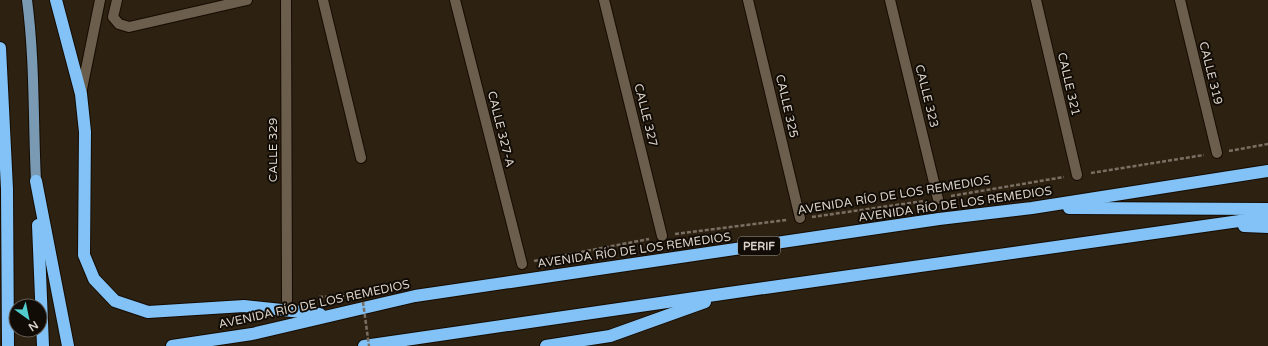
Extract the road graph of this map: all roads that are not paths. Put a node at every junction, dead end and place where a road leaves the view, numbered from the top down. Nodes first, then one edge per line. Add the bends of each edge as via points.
1 (27, 0) edge
2 (56, 0) edge
3 (100, 0) edge
4 (117, 0) edge
5 (247, 0) edge
6 (286, 0) edge
7 (324, 0) edge
8 (455, 0) edge
9 (604, 0) edge
10 (748, 0) edge
11 (890, 0) edge
12 (1036, 0) edge
13 (1180, 0) edge
14 (230, 2) edge
15 (0, 48) edge
16 (81, 94) junction
17 (1217, 153) road end
18 (360, 158) dead end
19 (1268, 171) edge
20 (1077, 175) road end
21 (36, 181) junction
22 (938, 199) road end
23 (1032, 208) junction
24 (1268, 209) edge
25 (1268, 217) edge
26 (800, 218) road end
27 (1212, 225) junction
28 (1268, 227) edge
29 (662, 236) road end
30 (522, 264) road end
31 (729, 293) junction
32 (287, 300) dead end
33 (331, 316) junction
34 (8, 346) edge
35 (43, 346) edge
36 (68, 346) edge
37 (172, 346) edge
38 (364, 346) edge
39 (546, 346) edge

1 - 21 main road via 33,71
2 - 16 highway
3 - 16 street
4 - 14 street via 113,17 119,24 128,27
5 - 14 street
6 - 32 street, CALLE 329
7 - 18 street
8 - 30 street, CALLE 327-A
9 - 29 street, CALLE 327
10 - 26 street, CALLE 325
11 - 22 street, CALLE 323
12 - 20 street, CALLE 321
13 - 17 street, CALLE 319
15 - 34 highway via 7,189
16 - 33 highway via 85,132 84,255 94,280 114,301 148,312 244,306
19 - 23 highway, AVENIDA RÍO DE LOS REMEDIOS / PERIF
21 - 35 highway
21 - 36 highway
23 - 24 highway
23 - 33 highway, AVENIDA RÍO DE LOS REMEDIOS / PERIF via 931,220 415,296
25 - 27 highway
27 - 28 highway
27 - 31 highway
31 - 38 highway
31 - 39 highway via 610,336
33 - 37 highway, AVENIDA RÍO DE LOS REMEDIOS / PERIF via 252,334

